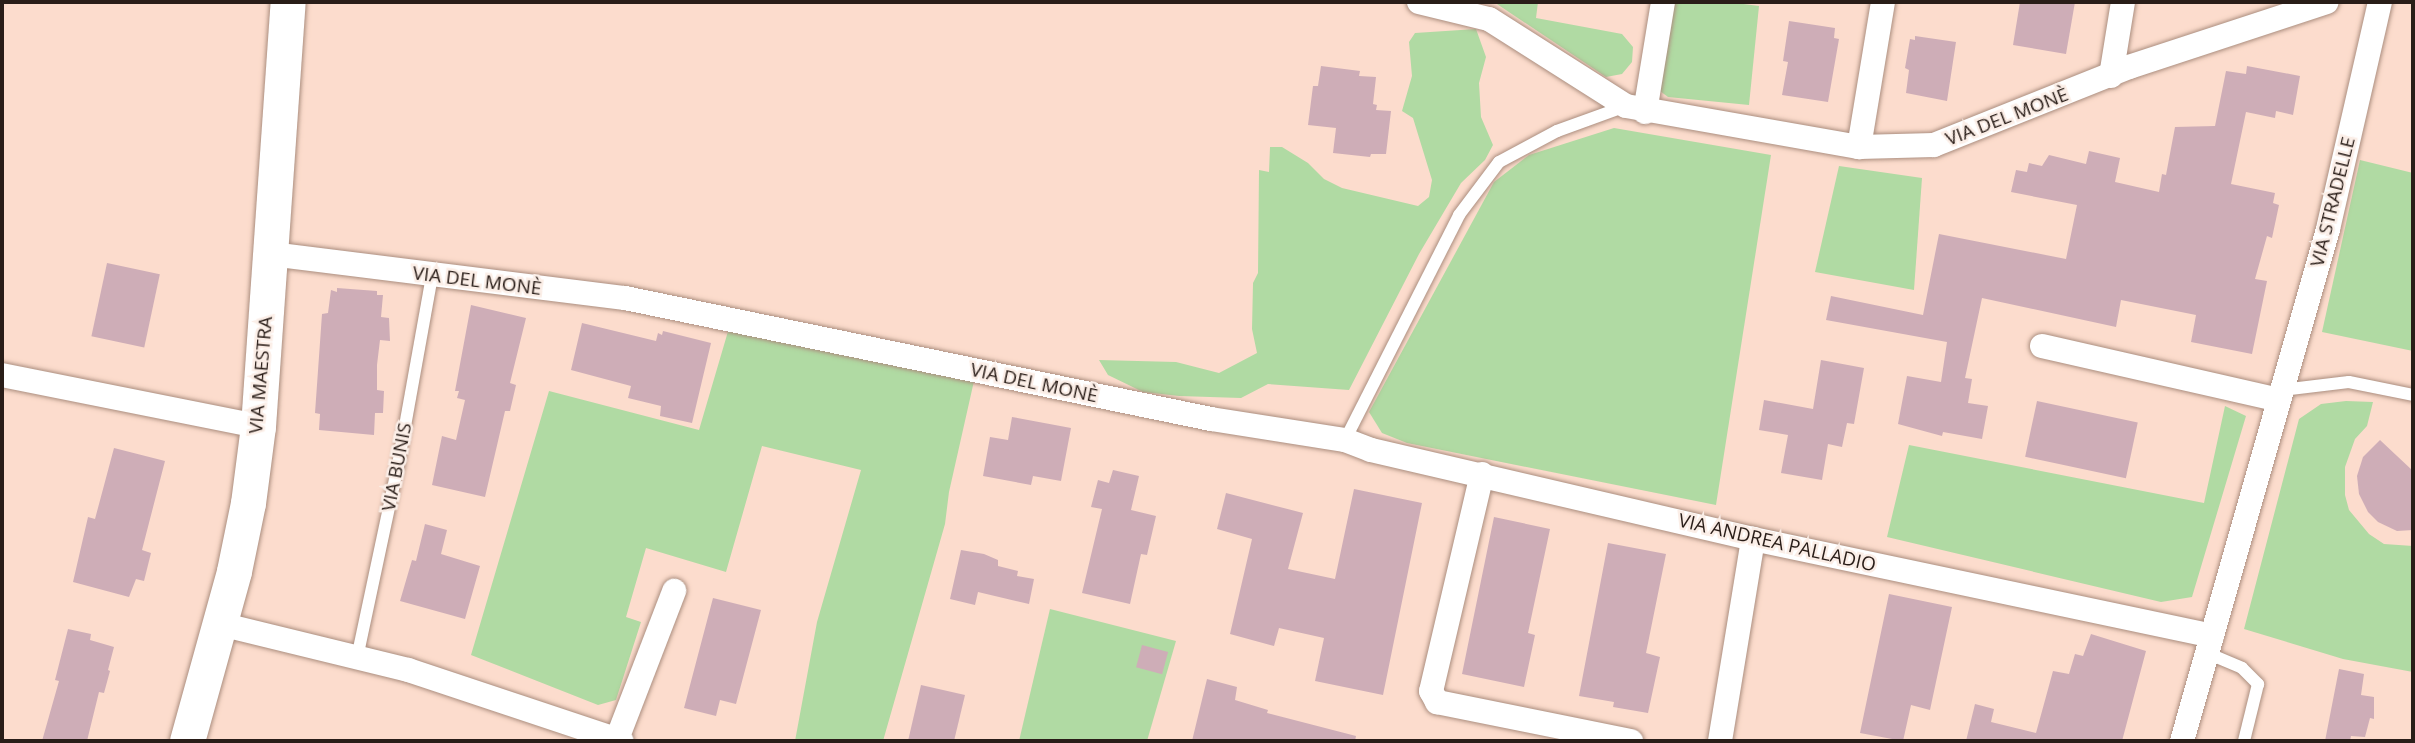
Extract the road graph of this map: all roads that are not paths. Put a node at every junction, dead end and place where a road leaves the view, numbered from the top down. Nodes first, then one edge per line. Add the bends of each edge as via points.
1 (288, 2) edge
2 (1419, 2) edge
3 (1663, 2) edge
4 (1883, 2) edge
5 (2123, 2) edge
6 (2327, 2) edge
7 (2380, 2) edge
8 (2111, 76) junction
9 (1636, 109) junction
10 (1859, 147) junction
11 (271, 254) junction
12 (432, 276) junction
13 (2042, 346) dead end
14 (2, 375) edge
15 (2280, 395) junction
16 (2413, 395) edge
17 (258, 426) junction
18 (1345, 440) junction
19 (1482, 474) junction
20 (1753, 539) junction
21 (674, 591) dead end
22 (220, 624) junction
23 (2209, 644) junction
24 (357, 658) junction
25 (619, 740) edge
26 (187, 741) edge
27 (1631, 741) edge
28 (1720, 741) edge
29 (2182, 741) edge
30 (2244, 741) edge

1 - 11 main road, VIA MAESTRA
2 - 9 street, VIA DEL MONÈ via 1489,19
3 - 9 street
4 - 10 street
5 - 8 street
6 - 8 street, VIA DEL MONÈ
7 - 15 street, VIA STRADELLE via 2328,229
8 - 10 street, VIA DEL MONÈ via 1934,145
9 - 10 street, VIA DEL MONÈ
9 - 18 lane, VIA DEL MONÈ via 1557,131 1499,162 1459,215
11 - 12 street, VIA DEL MONÈ
11 - 17 main road, VIA MAESTRA
12 - 18 street, VIA DEL MONÈ via 625,298 1211,419
12 - 24 lane, VIA BUNIS
13 - 15 street
14 - 17 street
15 - 16 lane via 2349,382
15 - 23 street, VIA STRADELLE
17 - 22 main road, VIA MAESTRA via 248,503
18 - 19 street, VIA ANDREA PALLADIO
19 - 20 street, VIA ANDREA PALLADIO
19 - 27 street via 1431,691 1437,702
20 - 23 street, VIA ANDREA PALLADIO
20 - 28 street
21 - 25 street
22 - 24 street
22 - 26 main road, VIA MAESTRA
23 - 29 street, VIA STRADELLE
23 - 30 lane via 2258,684
24 - 25 street via 408,670

